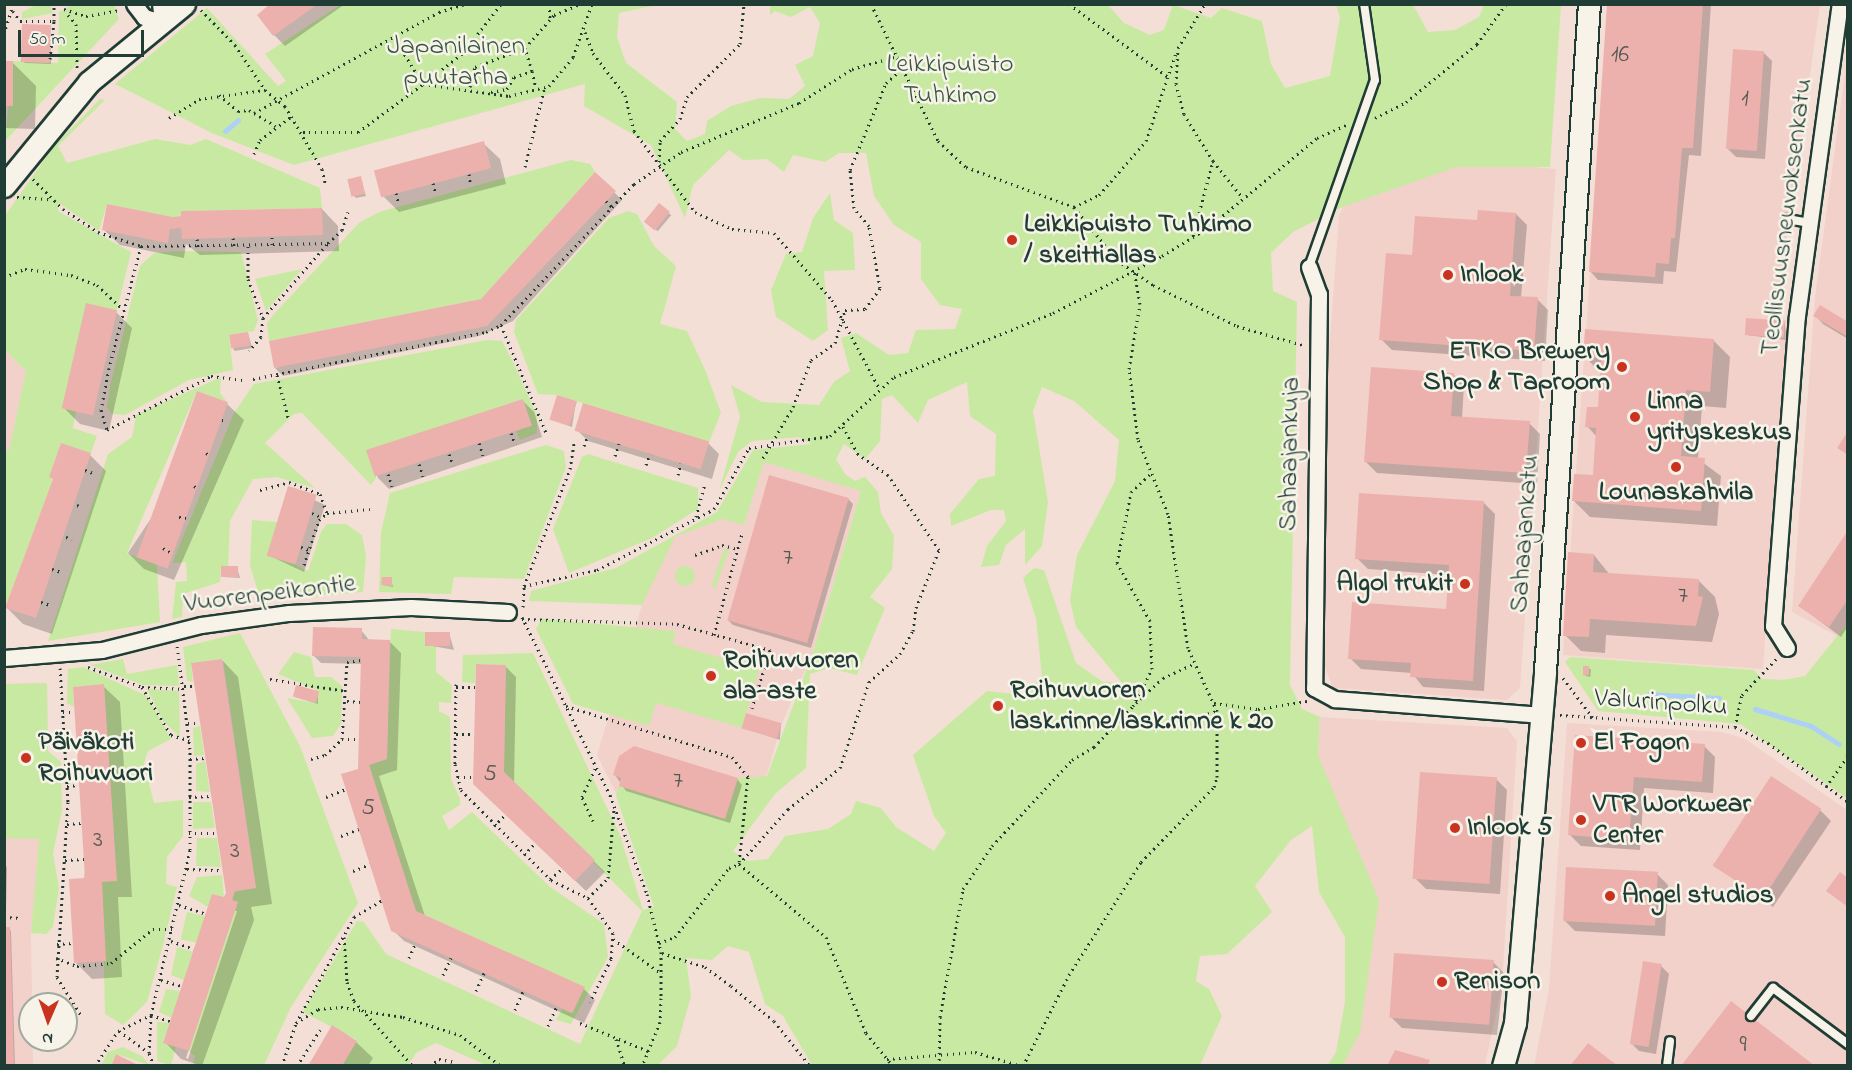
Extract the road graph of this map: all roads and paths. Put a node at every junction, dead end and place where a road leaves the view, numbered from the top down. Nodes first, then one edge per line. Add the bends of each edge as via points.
1 (13, 4) edge
2 (54, 4) edge
3 (466, 4) edge
4 (501, 4) edge
5 (549, 4) edge
6 (580, 4) edge
7 (592, 4) edge
8 (744, 4) edge
9 (871, 4) edge
10 (1069, 4) edge
11 (1205, 4) edge
12 (1364, 4) edge
13 (1506, 4) edge
14 (1588, 4) edge
15 (1840, 4) edge
16 (129, 7) edge
17 (192, 7) edge
18 (64, 9) dead end
19 (14, 11) junction
20 (161, 13) edge
21 (68, 14) junction
22 (550, 19) junction
23 (54, 21) junction
24 (585, 32) junction
25 (4, 34) edge
26 (394, 38) junction
27 (525, 48) junction
28 (1178, 48) junction
29 (898, 56) junction
30 (50, 59) dead end
31 (903, 68) junction
32 (77, 70) dead end
33 (532, 70) junction
34 (1168, 77) junction
35 (423, 84) junction
36 (545, 86) junction
37 (470, 87) junction
38 (536, 88) junction
39 (265, 90) junction
40 (489, 93) junction
41 (219, 95) junction
42 (279, 100) junction
43 (254, 113) junction
44 (292, 116) junction
45 (169, 118) dead end
46 (1362, 120) junction
47 (276, 126) junction
48 (303, 132) junction
49 (254, 154) dead end
50 (1213, 160) junction
51 (659, 162) dead end
52 (664, 165) junction
53 (525, 167) dead end
54 (29, 173) dead end
55 (469, 174) dead end
56 (470, 182) dead end
57 (433, 183) dead end
58 (326, 186) dead end
59 (435, 191) dead end
60 (8, 192) edge
61 (396, 193) dead end
62 (1242, 197) junction
63 (51, 199) junction
64 (398, 201) dead end
65 (606, 201) dead end
66 (612, 207) junction
67 (1074, 207) junction
68 (348, 212) dead end
69 (1787, 219) dead end
70 (1809, 223) junction
71 (584, 225) dead end
72 (589, 231) junction
73 (118, 233) dead end
74 (310, 236) dead end
75 (272, 237) dead end
76 (1193, 237) junction
77 (197, 238) dead end
78 (233, 238) dead end
79 (117, 240) junction
80 (155, 240) dead end
81 (310, 243) junction
82 (328, 243) junction
83 (272, 245) junction
84 (141, 246) junction
85 (234, 246) junction
86 (248, 246) junction
87 (153, 247) junction
88 (198, 247) junction
89 (562, 250) dead end
90 (566, 255) junction
91 (1309, 267) joint
92 (1134, 271) junction
93 (539, 274) dead end
94 (4, 277) edge
95 (544, 279) junction
96 (517, 299) dead end
97 (521, 302) junction
98 (123, 309) junction
99 (263, 318) junction
100 (501, 325) junction
101 (113, 328) dead end
102 (118, 329) junction
103 (471, 329) dead end
104 (434, 336) dead end
105 (472, 336) junction
106 (435, 343) junction
107 (397, 344) dead end
108 (1304, 345) dead end
109 (399, 350) junction
110 (249, 351) dead end
111 (361, 351) dead end
112 (324, 358) dead end
113 (362, 358) junction
114 (325, 365) junction
115 (287, 366) dead end
116 (289, 372) junction
117 (277, 375) junction
118 (253, 379) dead end
119 (245, 380) dead end
120 (879, 387) junction
121 (97, 398) dead end
122 (103, 399) junction
123 (289, 421) dead end
124 (842, 425) junction
125 (511, 433) dead end
126 (547, 435) dead end
127 (588, 435) dead end
128 (773, 442) junction
129 (479, 443) dead end
130 (574, 443) dead end
131 (515, 444) dead end
132 (619, 444) dead end
133 (584, 446) dead end
134 (449, 454) dead end
135 (650, 454) dead end
136 (483, 455) dead end
137 (615, 456) dead end
138 (763, 458) dead end
139 (681, 463) dead end
140 (419, 464) dead end
141 (453, 465) dead end
142 (646, 465) dead end
143 (85, 470) dead end
144 (93, 473) dead end
145 (388, 474) dead end
146 (1150, 474) junction
147 (678, 475) dead end
148 (423, 476) dead end
149 (705, 483) dead end
150 (392, 486) dead end
151 (260, 490) dead end
152 (77, 505) dead end
153 (82, 507) dead end
154 (370, 509) dead end
155 (312, 513) dead end
156 (327, 513) junction
157 (179, 517) dead end
158 (322, 517) junction
159 (186, 518) dead end
160 (695, 519) junction
161 (742, 533) dead end
162 (66, 537) dead end
163 (72, 539) dead end
164 (301, 547) dead end
165 (164, 548) dead end
166 (738, 549) junction
167 (309, 550) junction
168 (170, 552) dead end
169 (695, 555) dead end
170 (304, 565) dead end
171 (52, 569) dead end
172 (61, 572) dead end
173 (524, 586) junction
174 (41, 602) dead end
175 (50, 605) dead end
176 (508, 612) dead end
177 (522, 619) junction
178 (175, 632) junction
179 (714, 635) junction
180 (1786, 648) joint
181 (59, 655) junction
182 (4, 658) edge
183 (361, 660) dead end
184 (1192, 664) junction
185 (87, 666) dead end
186 (1559, 673) dead end
187 (270, 679) dead end
188 (194, 686) dead end
189 (142, 687) junction
190 (475, 687) dead end
191 (184, 688) junction
192 (346, 691) junction
193 (1309, 700) dead end
194 (346, 701) junction
195 (360, 702) dead end
196 (1212, 702) junction
197 (566, 706) junction
198 (1133, 706) junction
199 (752, 708) dead end
200 (1217, 711) junction
201 (63, 712) junction
202 (75, 712) dead end
203 (1549, 715) junction
204 (1593, 718) junction
205 (1119, 721) junction
206 (188, 723) junction
207 (200, 723) dead end
208 (1735, 727) junction
209 (456, 734) junction
210 (474, 734) dead end
211 (342, 739) junction
212 (359, 739) dead end
213 (189, 740) junction
214 (77, 747) dead end
215 (64, 748) junction
216 (1848, 755) edge
217 (205, 758) dead end
218 (190, 759) junction
219 (311, 759) dead end
220 (596, 767) junction
221 (458, 777) junction
222 (473, 777) dead end
223 (79, 785) dead end
224 (67, 786) junction
225 (1826, 787) junction
226 (346, 789) dead end
227 (210, 796) dead end
228 (189, 797) junction
229 (326, 797) dead end
230 (1848, 802) edge
231 (615, 807) junction
232 (505, 815) dead end
233 (593, 821) dead end
234 (81, 823) dead end
235 (67, 824) junction
236 (494, 827) junction
237 (359, 829) dead end
238 (189, 833) junction
239 (216, 833) dead end
240 (341, 836) dead end
241 (535, 843) dead end
242 (524, 855) junction
243 (84, 859) dead end
244 (65, 860) junction
245 (370, 864) dead end
246 (739, 864) junction
247 (186, 869) junction
248 (562, 869) dead end
249 (221, 870) dead end
250 (353, 871) dead end
251 (550, 879) junction
252 (588, 898) junction
253 (382, 900) dead end
254 (71, 905) dead end
255 (63, 906) junction
256 (180, 906) junction
257 (206, 914) dead end
258 (4, 917) edge
259 (21, 918) dead end
260 (174, 928) junction
261 (345, 937) junction
262 (613, 939) junction
263 (171, 941) junction
264 (416, 942) dead end
265 (73, 943) dead end
266 (659, 943) junction
267 (57, 944) junction
268 (194, 949) dead end
269 (661, 952) junction
270 (56, 958) junction
271 (409, 958) dead end
272 (451, 958) dead end
273 (484, 974) dead end
274 (662, 974) junction
275 (443, 975) dead end
276 (161, 980) junction
277 (182, 986) dead end
278 (476, 991) dead end
279 (523, 991) dead end
280 (590, 1002) dead end
281 (557, 1006) dead end
282 (515, 1010) dead end
283 (364, 1014) junction
284 (151, 1015) junction
285 (1751, 1016) dead end
286 (82, 1017) dead end
287 (170, 1021) dead end
288 (296, 1023) junction
289 (580, 1023) dead end
290 (548, 1026) dead end
291 (320, 1030) dead end
292 (118, 1031) junction
293 (315, 1039) junction
294 (616, 1039) junction
295 (1670, 1041) dead end
296 (321, 1044) dead end
297 (1848, 1044) edge
298 (648, 1051) junction
299 (940, 1051) junction
300 (149, 1053) junction
301 (887, 1059) junction
302 (455, 1062) dead end
303 (95, 1065) edge
304 (154, 1065) edge
305 (282, 1065) edge
306 (297, 1065) edge
307 (413, 1065) edge
308 (430, 1065) edge
309 (501, 1065) edge
310 (625, 1065) edge
311 (642, 1065) edge
312 (810, 1065) edge
313 (893, 1065) edge
314 (939, 1065) edge
315 (1023, 1065) edge
316 (1503, 1065) edge
317 (1666, 1065) edge

1 - 19 path
2 - 23 path
3 - 26 path via 439,12
4 - 35 path via 463,53
5 - 22 path
6 - 22 path
7 - 24 path
8 - 51 path via 740,44 687,97 681,119 660,141
9 - 29 path
10 - 34 path
11 - 28 path
12 - 46 lane, Sahaajankuja via 1375,80
13 - 46 path via 1489,33 1420,91 1386,116
14 - 203 main road, Sahaajankatu
15 - 70 street, Teollisuusneuvoksenkatu
16 - 20 street via 144,17
16 - 21 path
17 - 20 main road
17 - 39 path via 235,45
18 - 21 path
19 - 23 path via 20,21
19 - 25 path
20 - 60 main road via 89,82
21 - 32 path via 76,24
22 - 27 path
23 - 30 path
24 - 36 path via 568,65
24 - 52 path via 593,53 625,95 634,131
26 - 35 path
26 - 42 path
27 - 33 path
27 - 37 path via 475,67
28 - 34 path
28 - 50 path via 1176,84 1184,114
29 - 31 path
29 - 52 path via 852,69 799,103 738,125
31 - 67 path via 938,141 966,167
31 - 128 path via 886,83 850,171 854,208 869,226 880,288 865,309 845,310 835,343 811,360 799,381 793,407
33 - 38 path
33 - 40 path via 514,77 507,89
34 - 67 path via 1146,141 1099,195
35 - 37 path
35 - 48 path via 358,132
36 - 38 path
36 - 53 path
37 - 40 path
38 - 40 path via 509,96
39 - 41 path
39 - 42 path
41 - 43 path via 238,111
41 - 45 path via 185,104
42 - 43 path
42 - 44 path
43 - 47 path
44 - 47 path
44 - 48 path
46 - 62 path via 1317,138
46 - 91 lane, Sahaajankuja
47 - 49 path via 260,140
48 - 58 path
50 - 62 path
50 - 76 path
52 - 66 path via 634,184
52 - 120 path via 695,212 732,229 774,233 832,300
54 - 63 path
55 - 56 path
57 - 59 path
60 - 63 path
61 - 64 path
62 - 76 path
63 - 79 path
65 - 66 path
66 - 72 path
67 - 92 path via 1117,260
68 - 82 path via 342,230
69 - 70 lane
70 - 180 street, Teollisuusneuvoksenkatu via 1773,626
71 - 72 path
72 - 90 path
73 - 79 path
74 - 81 path
75 - 83 path
76 - 92 path
77 - 88 path
78 - 85 path
79 - 84 path
80 - 87 path
81 - 82 path
81 - 83 path
82 - 99 path
83 - 86 path
84 - 87 path
84 - 98 path
85 - 86 path
85 - 88 path
86 - 99 path via 248,279
87 - 88 path
89 - 90 path
90 - 95 path
91 - 203 street, Sahaajankuja via 1319,294 1314,688 1335,699
92 - 108 path via 1237,326
92 - 120 path via 1053,313
92 - 146 path via 1140,304 1129,369 1138,439
93 - 95 path
94 - 98 path via 25,269 71,275 97,285
95 - 97 path
96 - 97 path
97 - 100 path
98 - 102 path
99 - 110 path via 261,337
100 - 105 path
100 - 126 path
101 - 102 path
102 - 122 path via 107,363
103 - 105 path
104 - 106 path
105 - 106 path
106 - 109 path
107 - 109 path
109 - 113 path
111 - 113 path
112 - 114 path
113 - 114 path
114 - 116 path
115 - 116 path
116 - 117 path
117 - 118 path
117 - 123 path
119 - 122 path via 211,376 107,430
120 - 124 path
121 - 122 path
124 - 128 path via 830,436
124 - 246 path via 858,454 888,475 939,550 916,608 913,631 900,654 869,682 840,768 788,809
125 - 131 path
127 - 133 path
128 - 138 path
128 - 160 path via 741,454 725,497
129 - 136 path
130 - 173 path via 570,469
132 - 137 path
134 - 141 path
135 - 142 path
139 - 147 path
140 - 148 path
143 - 144 path
145 - 150 path
146 - 184 path via 1168,514
146 - 198 path via 1131,492 1117,563 1150,621 1152,669
149 - 160 path
151 - 156 path via 289,482 320,494
152 - 153 path
154 - 156 path
155 - 158 path
156 - 158 path
157 - 159 path
158 - 167 path
160 - 173 path via 597,570
161 - 166 path
162 - 163 path
164 - 167 path
165 - 168 path
166 - 169 path via 722,545
166 - 179 path
167 - 170 path
171 - 172 path
173 - 177 path
174 - 175 path
176 - 178 street, Vuorenpeikontie via 331,609
177 - 179 path via 677,624
177 - 197 path
178 - 181 street, Vuorenpeikontie
178 - 191 path
179 - 199 path via 770,650
180 - 208 path via 1742,695
181 - 182 street, Vuorenpeikontie
181 - 201 path
183 - 192 path via 347,662
184 - 196 path
184 - 198 path via 1163,678
185 - 189 path
186 - 204 path
187 - 192 path
188 - 191 path
189 - 191 path
189 - 213 path via 171,735
190 - 209 path via 456,685
191 - 206 path
192 - 194 path
193 - 196 path via 1258,709
194 - 195 path
194 - 211 path
196 - 200 path
197 - 220 path
197 - 246 path via 732,757 748,777
198 - 205 path
200 - 205 path via 1156,729
200 - 315 path via 1220,747 1214,787 1141,862 1063,985
201 - 202 path
201 - 215 path
203 - 204 path, Valurinpolku
203 - 316 main road, Sahaajankatu via 1515,1023
204 - 208 path, Valurinpolku
205 - 299 path via 1094,747 1072,759 992,846 963,889 940,1017
206 - 207 path
206 - 213 path
208 - 225 path, Valurinpolku via 1767,743
209 - 210 path
209 - 221 path
211 - 212 path
211 - 219 path via 325,755
213 - 218 path
214 - 215 path
215 - 224 path
216 - 225 path
217 - 218 path
218 - 228 path
220 - 231 path
220 - 233 path via 582,797
221 - 222 path
221 - 236 path via 460,790
223 - 224 path
224 - 235 path
225 - 230 path, Valurinpolku
226 - 229 path
227 - 228 path
228 - 238 path
231 - 252 path via 608,878
231 - 266 path
232 - 236 path
234 - 235 path
235 - 244 path
236 - 242 path
237 - 240 path
238 - 239 path
238 - 247 path
241 - 242 path
242 - 251 path
243 - 244 path
244 - 255 path
245 - 250 path
246 - 266 path via 729,868 675,937
246 - 301 path via 826,937 866,1033
247 - 249 path
247 - 256 path
248 - 251 path
251 - 252 path
252 - 262 path via 608,923
253 - 261 path via 354,917
254 - 255 path
255 - 267 path
256 - 257 path
256 - 260 path
258 - 259 path
260 - 263 path
260 - 270 path via 153,929 111,963 77,966
261 - 283 path via 347,982
261 - 288 path via 301,1004
262 - 274 path
262 - 280 path via 611,958
263 - 268 path
263 - 276 path
264 - 271 path
265 - 267 path
266 - 269 path
267 - 270 path
269 - 274 path
269 - 312 path via 705,968 731,986 774,1021
270 - 286 path via 57,977
272 - 275 path
273 - 278 path
274 - 298 path via 660,1022
276 - 277 path
276 - 284 path
279 - 282 path
281 - 290 path
283 - 288 path via 341,1007 318,1009
283 - 307 path
283 - 309 path via 403,1017 460,1035
284 - 287 path
284 - 292 path
284 - 300 path
285 - 297 lane via 1773,988
288 - 305 path
289 - 294 path
291 - 293 path
292 - 300 path
292 - 303 path
293 - 296 path
293 - 306 path
294 - 298 path
294 - 310 path
295 - 317 lane
298 - 311 path
299 - 301 path
299 - 314 path
299 - 315 path via 975,1052
300 - 304 path
301 - 313 path
302 - 308 path via 439,1059

